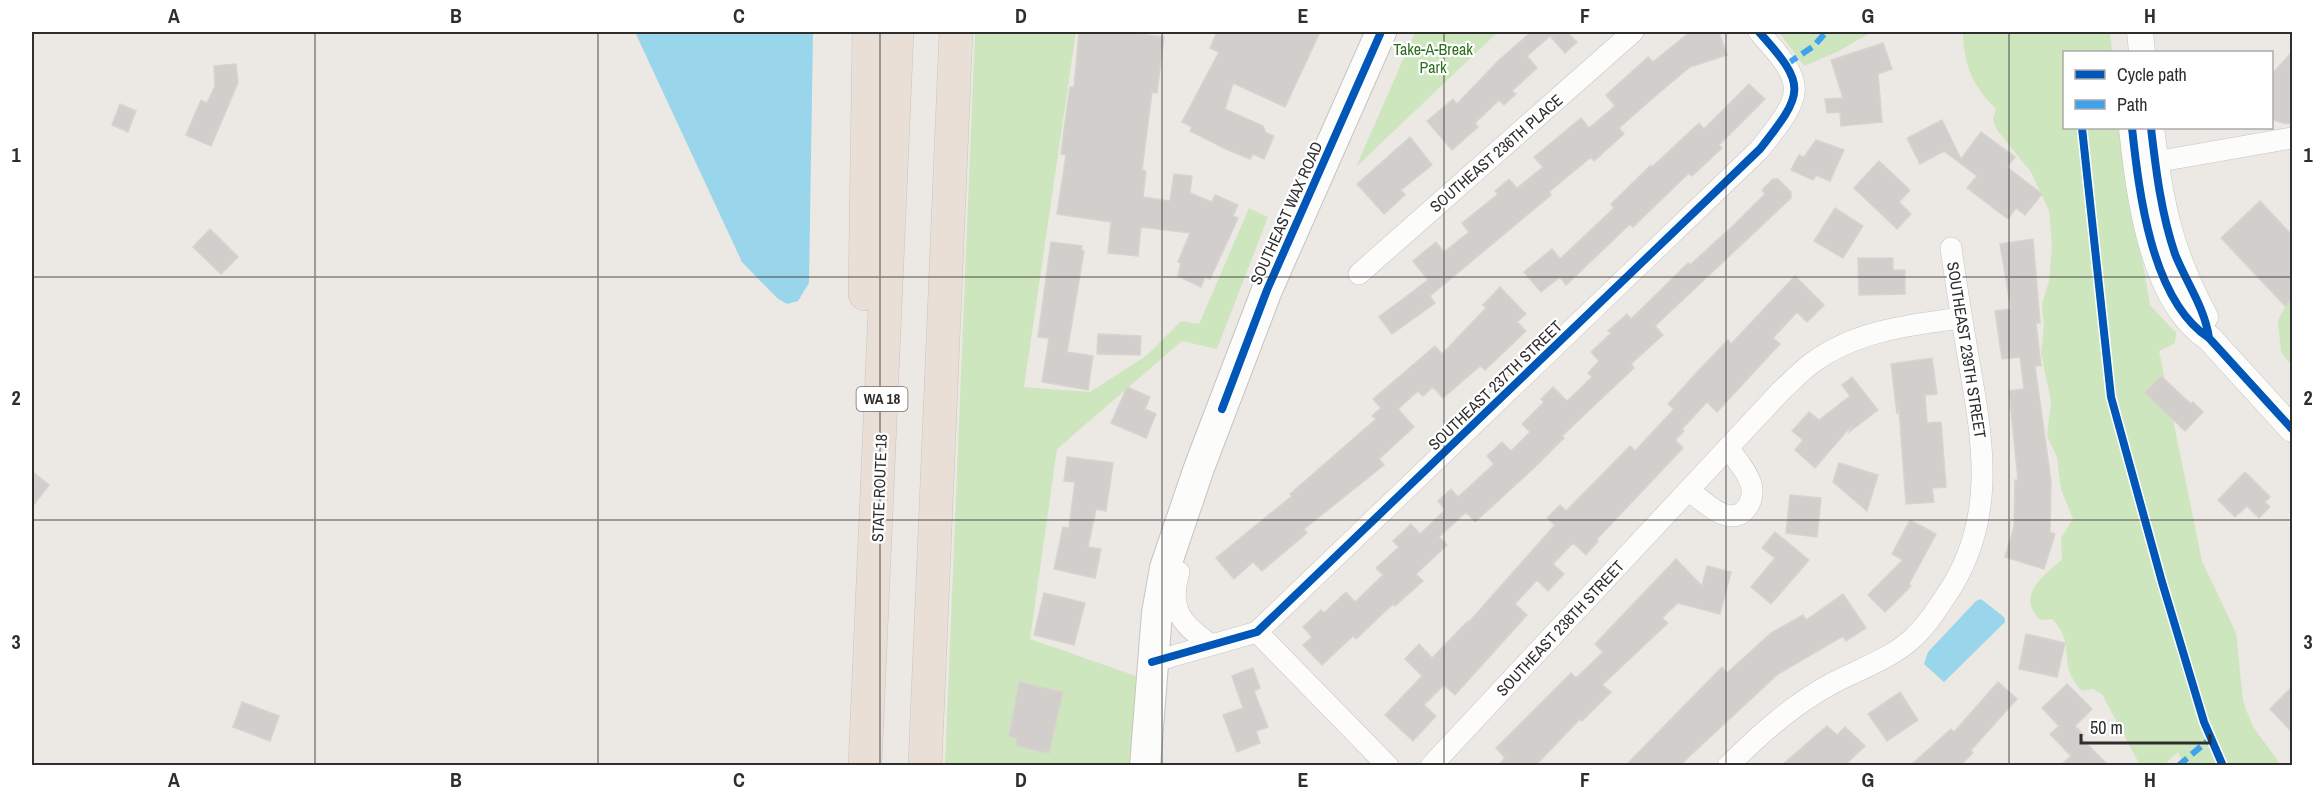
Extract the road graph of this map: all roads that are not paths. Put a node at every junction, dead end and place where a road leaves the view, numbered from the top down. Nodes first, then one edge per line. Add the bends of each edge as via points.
1 (869, 32) edge
2 (897, 32) edge
3 (956, 32) edge
4 (1381, 32) edge
5 (1633, 32) edge
6 (1759, 32) edge
7 (2123, 32) edge
8 (2139, 32) edge
9 (2125, 51) edge
10 (2142, 51) edge
11 (2132, 129) edge
12 (2141, 129) edge
13 (2151, 129) edge
14 (2292, 138) edge
15 (2155, 162) junction
16 (1951, 248) dead end
17 (1359, 274) dead end
18 (1961, 318) junction
19 (2209, 338) junction
20 (2292, 429) edge
21 (1728, 448) junction
22 (1193, 485) junction
23 (1689, 490) junction
24 (1257, 632) junction
25 (873, 633) junction
26 (1211, 645) junction
27 (1152, 662) junction
28 (865, 765) edge
29 (925, 765) edge
30 (1145, 765) edge
31 (1388, 765) edge
32 (1431, 765) edge
33 (1728, 765) edge

1 - 25 highway via 863,403
2 - 25 highway, STATE ROUTE 18 / WA 18
3 - 29 highway
4 - 22 main road, SOUTHEAST WAX ROAD via 1267,290
5 - 17 street, SOUTHEAST 236TH PLACE
6 - 24 street, SOUTHEAST 237TH STREET via 1787,64 1795,92 1791,110 1760,149
7 - 9 street
8 - 10 street
11 - 19 street via 2142,202 2158,260 2193,327
12 - 15 street via 2145,148
13 - 15 street
14 - 15 street
15 - 19 street via 2169,235 2206,320
16 - 18 street, SOUTHEAST 239TH STREET
18 - 21 street, SOUTHEAST 238TH STREET via 1895,327 1848,342 1812,363
18 - 33 street, SOUTHEAST 239TH STREET via 1982,437 1982,494 1977,533 1960,576 1914,637 1885,658 1798,704
19 - 20 street
21 - 23 street, SOUTHEAST 238TH STREET
21 - 23 street via 1751,484 1752,499 1747,509 1728,516
22 - 26 street via 1196,516 1174,589 1176,607 1182,620
22 - 27 main road, SOUTHEAST WAX ROAD via 1165,568
23 - 32 street, SOUTHEAST 238TH STREET
24 - 26 street, SOUTHEAST 237TH STREET
24 - 31 street
25 - 28 highway, STATE ROUTE 18 / WA 18
26 - 27 street, SOUTHEAST 237TH STREET
27 - 30 main road, SOUTHEAST WAX ROAD

